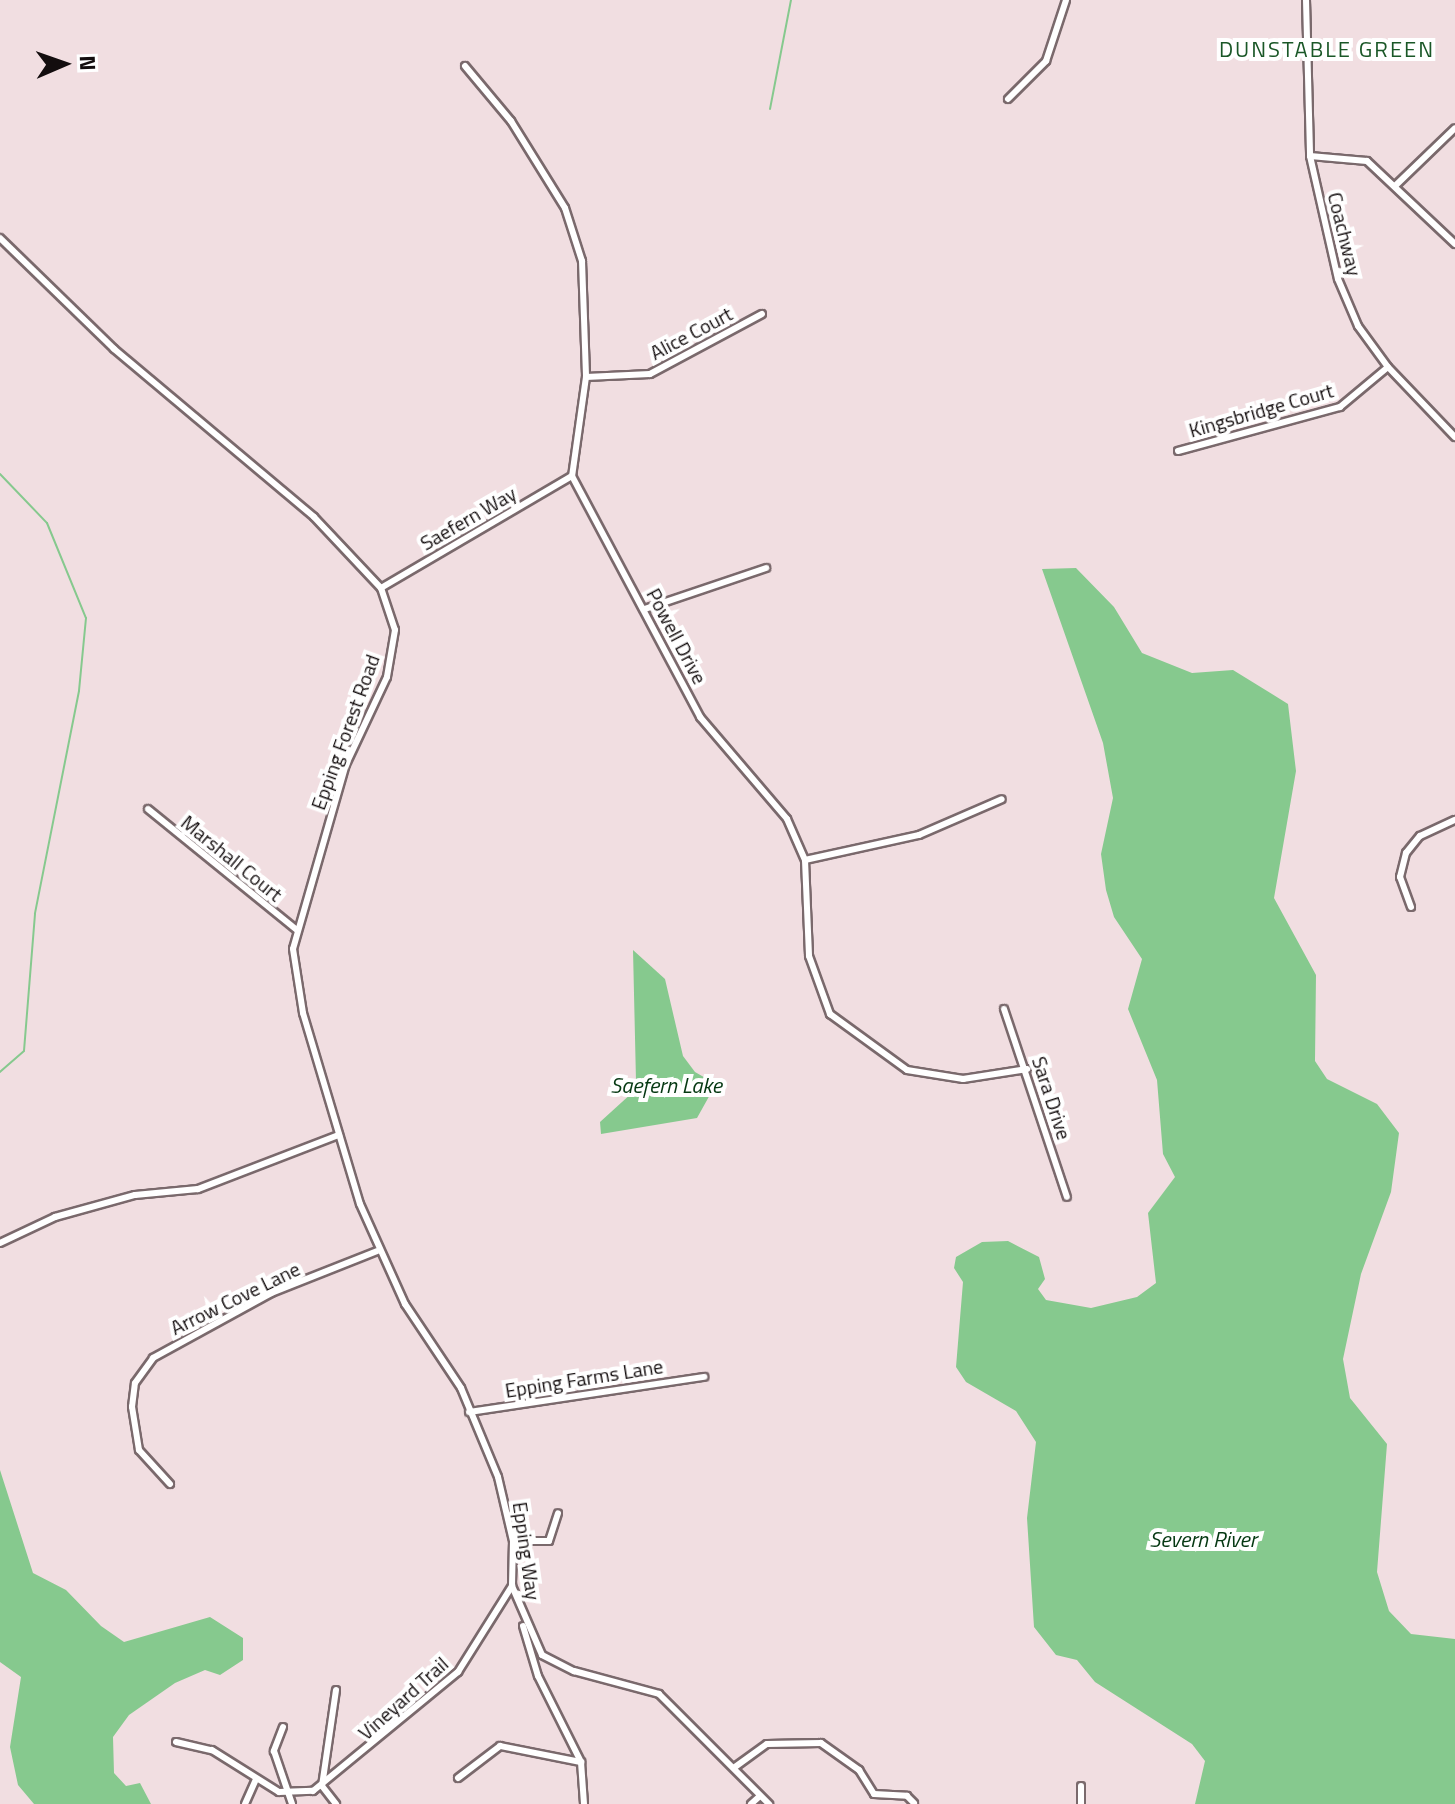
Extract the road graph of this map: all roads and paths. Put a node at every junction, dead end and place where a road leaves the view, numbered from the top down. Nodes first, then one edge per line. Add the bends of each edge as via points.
1 (1066, 0) edge
2 (1306, 0) edge
3 (465, 66) dead end
4 (1008, 99) dead end
5 (1455, 128) edge
6 (1310, 156) junction
7 (1395, 186) junction
8 (0, 238) edge
9 (1455, 244) edge
10 (762, 314) dead end
11 (1388, 367) junction
12 (586, 377) junction
13 (1455, 437) edge
14 (1178, 451) dead end
15 (572, 476) junction
16 (766, 568) dead end
17 (381, 588) junction
18 (645, 609) junction
19 (1002, 799) dead end
20 (148, 809) dead end
21 (1455, 820) edge
22 (805, 860) junction
23 (1411, 907) dead end
24 (297, 930) junction
25 (1004, 1009) dead end
26 (1027, 1069) junction
27 (339, 1135) junction
28 (1067, 1197) dead end
29 (0, 1243) edge
30 (377, 1251) junction
31 (704, 1377) dead end
32 (469, 1412) junction
33 (170, 1484) dead end
34 (558, 1513) dead end
35 (513, 1541) junction
36 (512, 1586) junction
37 (520, 1615) junction
38 (336, 1690) dead end
39 (283, 1727) dead end
40 (176, 1742) dead end
41 (581, 1762) junction
42 (735, 1767) junction
43 (458, 1778) dead end
44 (256, 1779) junction
45 (322, 1786) junction
46 (1081, 1786) dead end
47 (292, 1795) junction
48 (760, 1796) junction
49 (914, 1803) edge
50 (245, 1804) edge
51 (292, 1804) edge
52 (336, 1804) edge
53 (584, 1804) edge
54 (751, 1804) edge
55 (769, 1804) edge
56 (1081, 1804) edge

1 - 4 street via 1046,61
2 - 6 street, Coachway
3 - 12 street via 511,121 565,208 582,261
5 - 7 street
6 - 7 street via 1354,156
6 - 11 street, Coachway via 1348,305
7 - 9 street
8 - 17 street, Epping Forest Road via 114,349 314,517
10 - 12 street, Alice Court via 650,374
11 - 13 street, Coachway
11 - 14 street, Kingsbridge Court via 1340,407
12 - 15 street
15 - 17 street, Saefern Way
15 - 18 street, Powell Drive
16 - 18 street
17 - 24 street, Epping Forest Road via 395,630 387,677 346,764
18 - 22 street, Powell Drive via 700,717 787,819
19 - 22 street via 919,835
20 - 24 street, Marshall Court
21 - 23 street via 1420,836 1406,853 1400,877
22 - 26 street, Powell Drive via 809,956 830,1014 907,1070 963,1079
24 - 27 street, Epping Forest Road via 294,970
25 - 26 street, Sara Drive
26 - 28 street, Sara Drive
27 - 29 street via 198,1189 92,1207
27 - 30 street, Epping Forest Road
30 - 32 street, Epping Forest Road via 411,1316 436,1344
30 - 33 street, Arrow Cove Lane via 271,1293 153,1358 135,1383 132,1407 139,1450
31 - 32 street, Epping Farms Lane
32 - 35 street, Epping Way via 498,1477
34 - 35 street via 549,1541
35 - 36 street, Epping Way
36 - 37 street, Epping Way
36 - 45 street, Vineyard Trail via 458,1672
37 - 41 street via 538,1676
37 - 42 street, Epping Way via 546,1659 659,1694
38 - 45 street
39 - 47 street via 274,1751
40 - 44 street via 212,1750
41 - 43 street via 500,1746
41 - 53 street
42 - 48 street, Epping Way
42 - 49 street via 767,1744 821,1743 859,1770 871,1793 907,1796
44 - 47 street
44 - 50 street
45 - 47 street, Vineyard Trail
45 - 52 street
46 - 56 street
47 - 51 street
48 - 54 street
48 - 55 street, Epping Way

